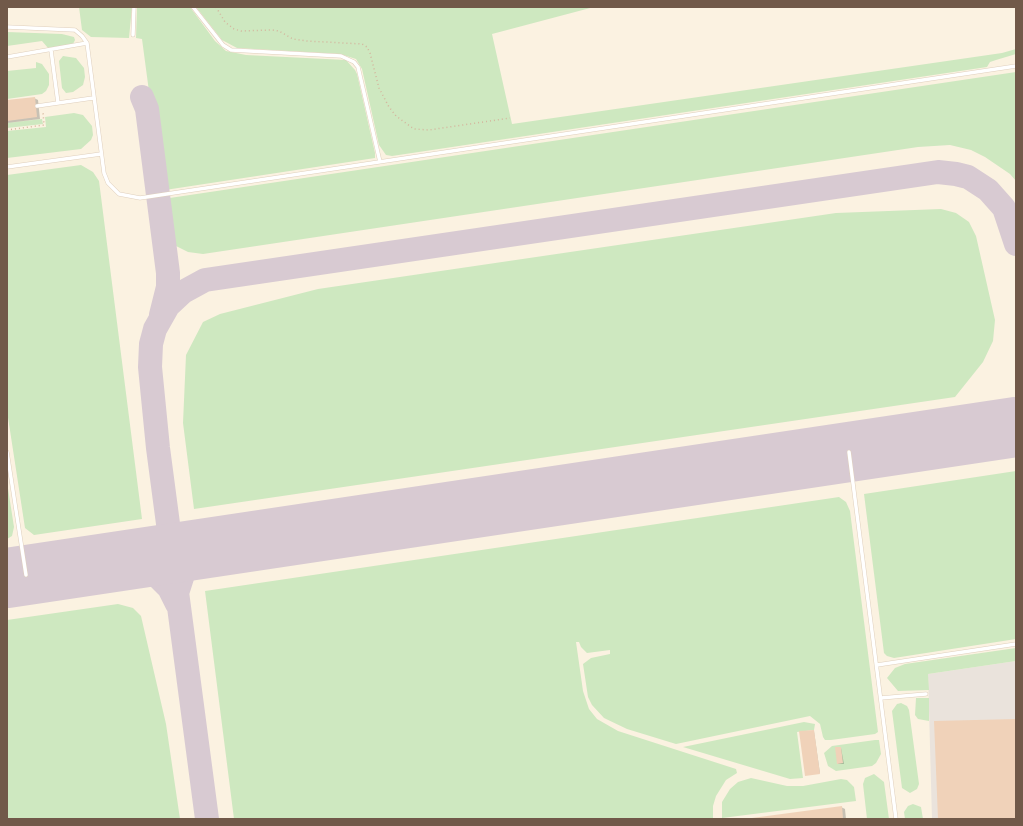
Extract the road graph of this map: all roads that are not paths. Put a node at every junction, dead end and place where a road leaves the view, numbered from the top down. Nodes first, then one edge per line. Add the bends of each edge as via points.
1 (134, 7) edge
2 (193, 7) edge
3 (7, 27) edge
4 (133, 35) dead end
5 (87, 43) junction
6 (51, 50) junction
7 (7, 57) edge
8 (1016, 66) edge
9 (93, 98) junction
10 (58, 103) junction
11 (36, 106) dead end
12 (101, 154) junction
13 (380, 162) junction
14 (7, 167) edge
15 (7, 452) edge
16 (849, 452) dead end
17 (26, 575) dead end
18 (1016, 644) edge
19 (877, 665) junction
20 (926, 694) dead end
21 (881, 698) junction
22 (896, 819) edge

1 - 4 lane
2 - 13 lane via 223,45 231,50 341,56 354,62 358,67
3 - 5 lane via 74,30
5 - 6 lane
5 - 9 lane
6 - 7 lane
6 - 10 lane
8 - 13 lane
9 - 10 lane
9 - 12 lane
10 - 11 lane
12 - 13 lane via 104,173 113,189 128,197 140,198
12 - 14 lane
15 - 17 lane
16 - 19 lane
18 - 19 lane
19 - 21 lane
20 - 21 lane
21 - 22 lane

